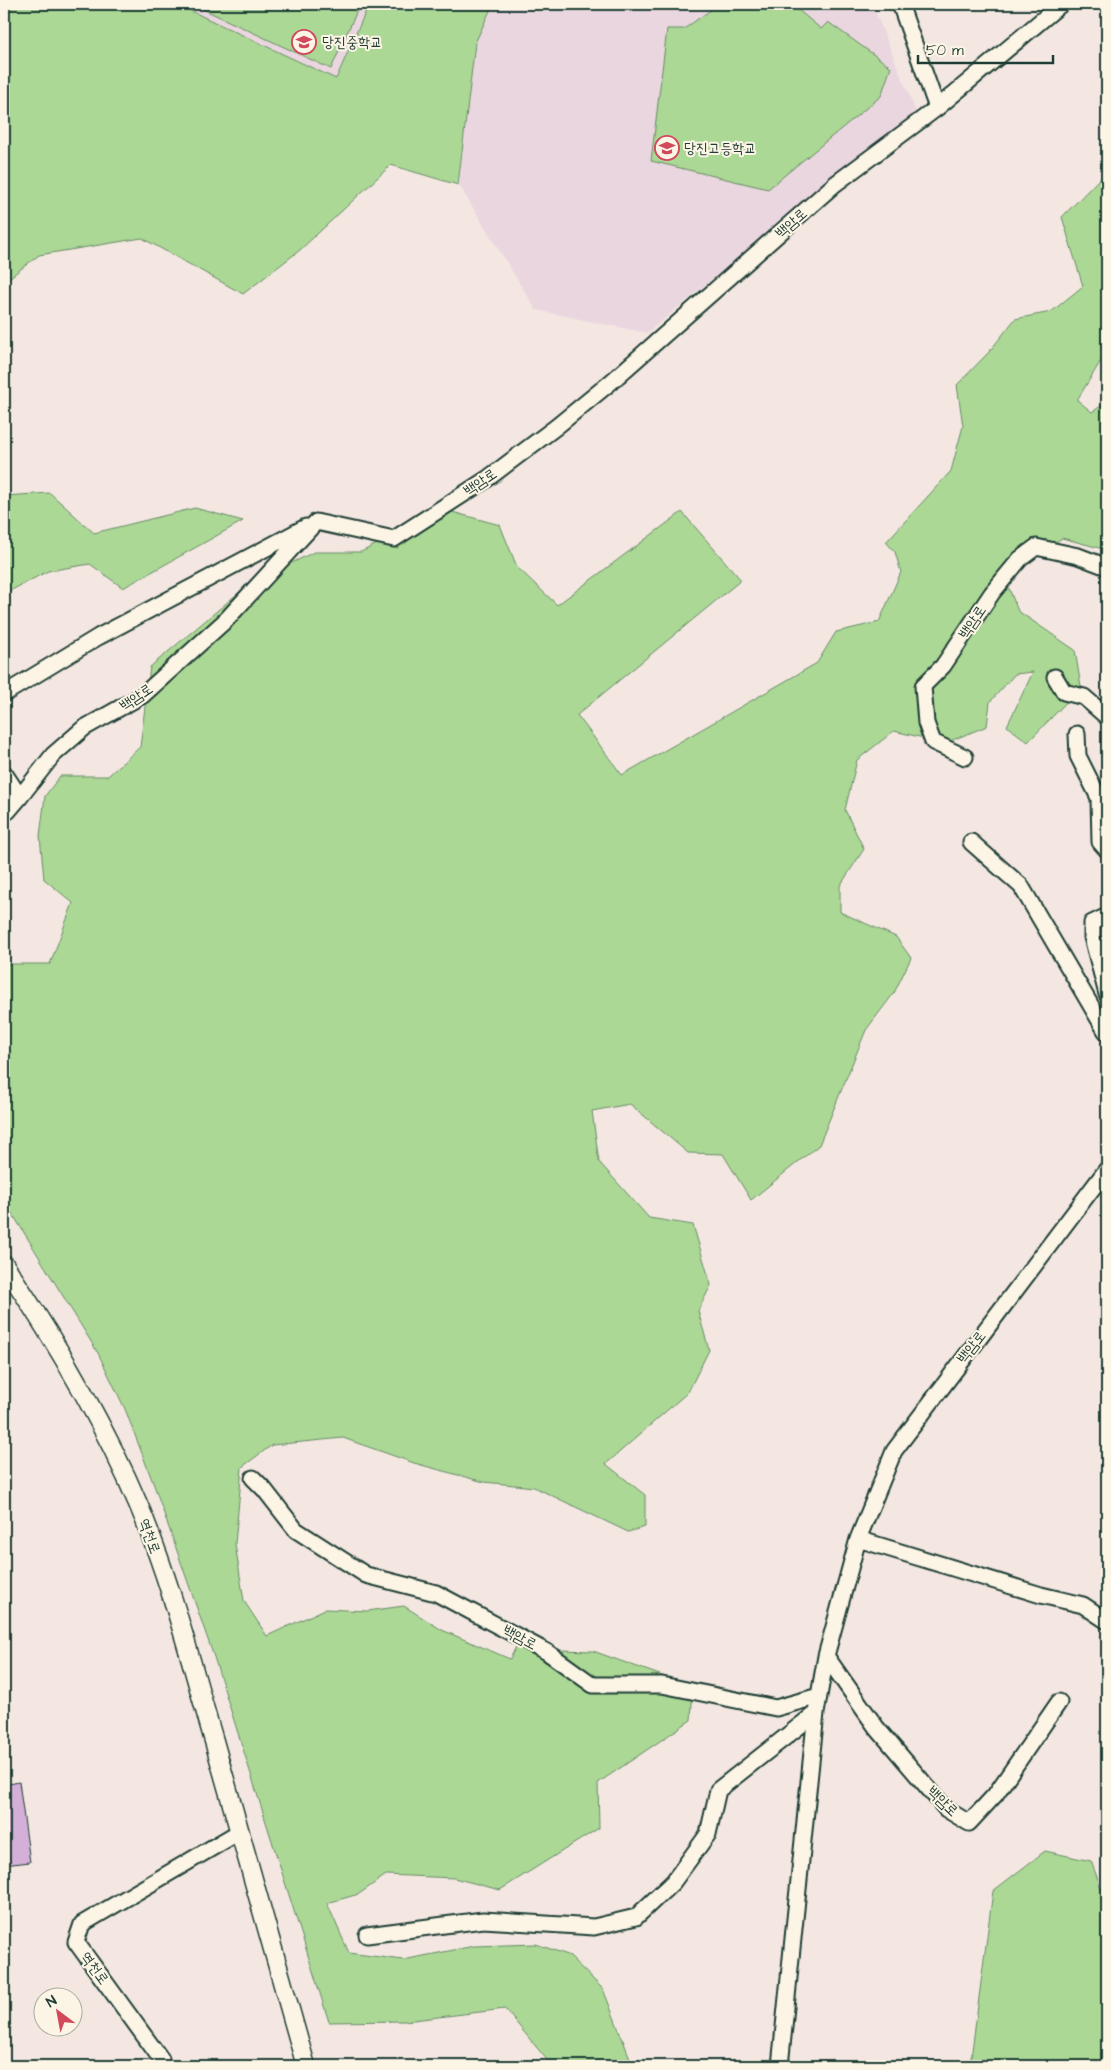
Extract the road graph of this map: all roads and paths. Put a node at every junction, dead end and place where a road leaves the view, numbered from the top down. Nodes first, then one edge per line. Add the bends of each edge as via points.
1 (900, 4) edge
2 (1062, 4) edge
3 (937, 108) junction
4 (316, 522) junction
5 (1107, 566) edge
6 (1055, 677) dead end
7 (4, 694) edge
8 (1107, 717) edge
9 (1077, 734) dead end
10 (964, 757) dead end
11 (4, 773) edge
12 (20, 797) junction
13 (4, 813) edge
14 (971, 842) dead end
15 (1107, 850) edge
16 (1107, 916) edge
17 (1107, 994) edge
18 (1107, 1033) edge
19 (1107, 1169) edge
20 (4, 1264) edge
21 (253, 1478) dead end
22 (858, 1539) junction
23 (1107, 1620) edge
24 (826, 1656) junction
25 (819, 1696) junction
26 (1059, 1702) dead end
27 (816, 1713) junction
28 (239, 1832) junction
29 (367, 1935) dead end
30 (162, 2059) dead end
31 (306, 2066) edge
32 (780, 2066) edge

1 - 3 street
2 - 3 street, 백암로
3 - 4 street, 백암로 via 835,184 611,382 486,479 394,539
4 - 7 street via 98,637
4 - 12 street, 백암로 via 226,620 143,695 84,728 53,755
5 - 10 street, 백암로 via 1036,547 1020,559 992,593 943,666 923,686 926,722 933,742
6 - 8 street via 1064,692 1084,697
9 - 15 street via 1078,756 1099,798 1100,842
11 - 12 street
12 - 13 street, 백암로
14 - 18 street via 1021,886
16 - 17 street via 1092,923 1092,937
19 - 22 street, 백암로 via 894,1451
20 - 28 street, 역천로 via 78,1383 140,1507 177,1613
21 - 25 street, 백암로 via 296,1530 366,1576 436,1593 547,1652 593,1685 662,1686 776,1708
22 - 23 street via 1083,1605
22 - 24 street, 백암로
24 - 25 street, 백암로
24 - 26 street, 백암로 via 876,1727 946,1809 969,1823 995,1795
25 - 27 street, 백암로
27 - 29 street via 718,1790 708,1834 672,1882 636,1917 594,1927 483,1920
27 - 32 street, 백암로
28 - 30 street, 역천로 via 82,1924 76,1942
28 - 31 street, 역천로

